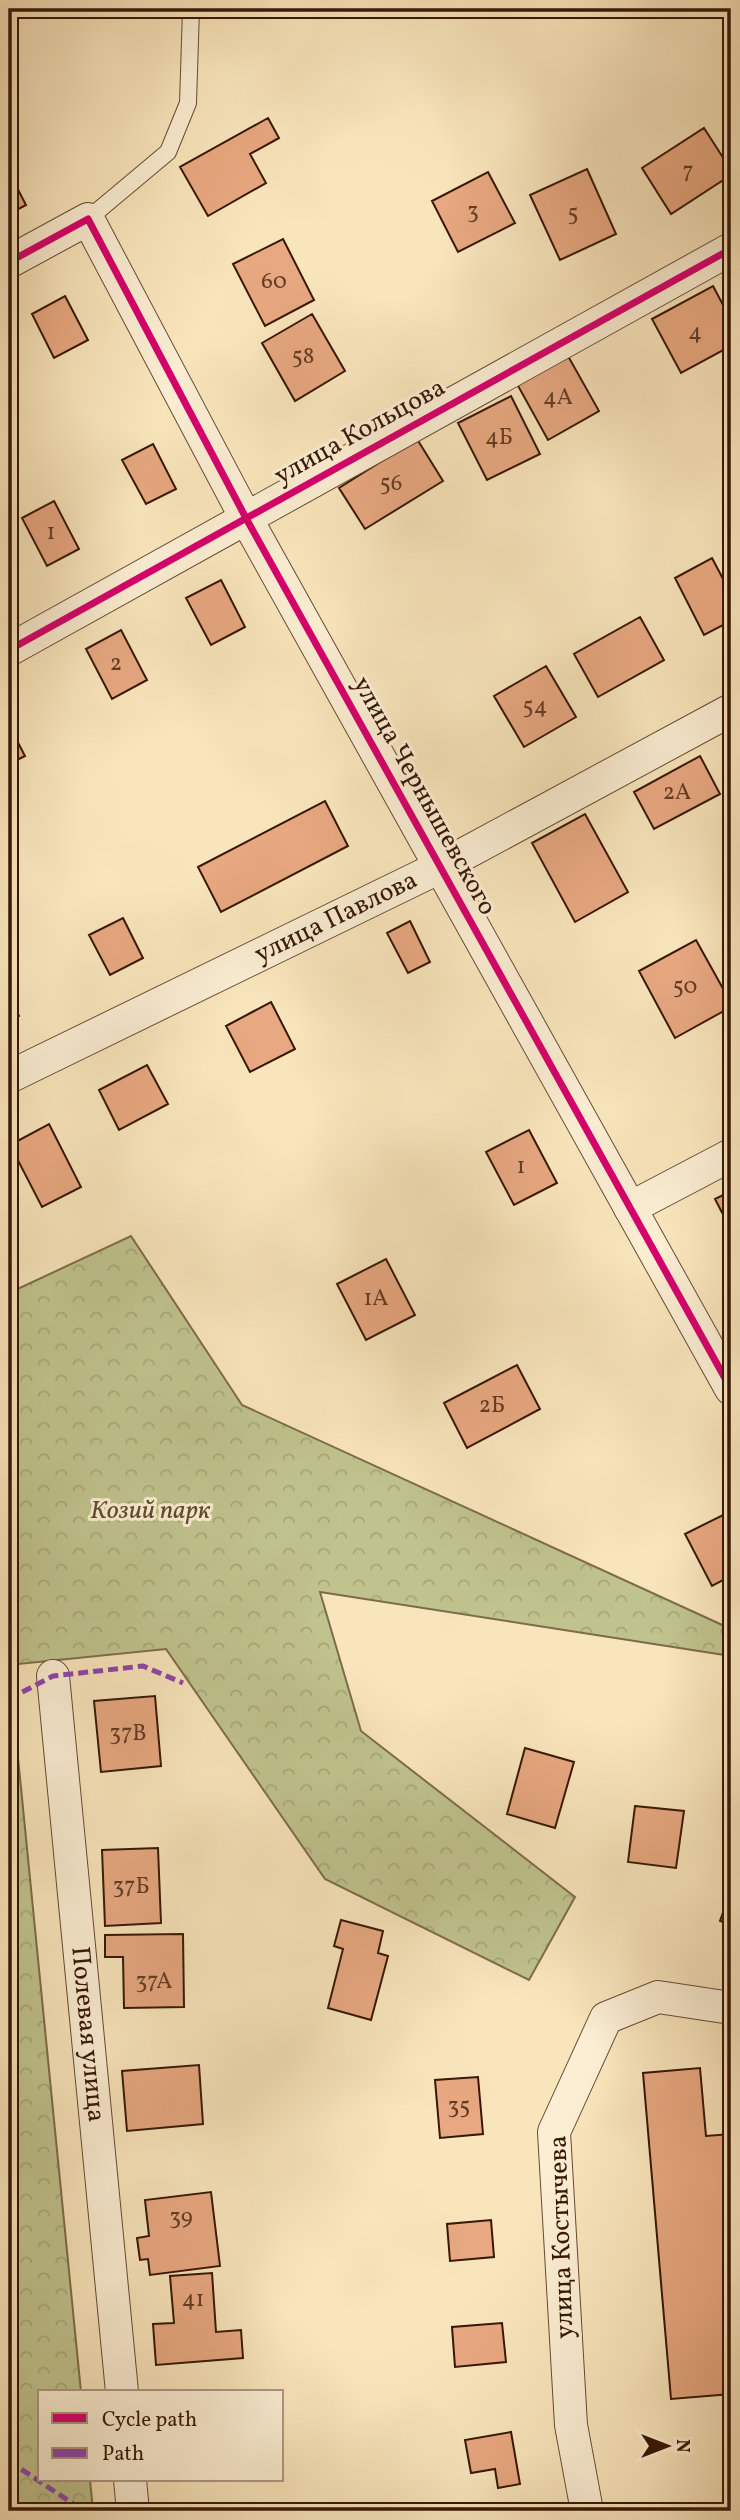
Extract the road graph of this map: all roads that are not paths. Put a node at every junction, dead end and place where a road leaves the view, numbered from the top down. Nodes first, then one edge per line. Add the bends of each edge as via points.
1 (191, 9) edge
2 (88, 219) junction
3 (731, 249) edge
4 (9, 262) edge
5 (247, 520) junction
6 (9, 650) edge
7 (731, 710) edge
8 (440, 867) junction
9 (9, 1077) edge
10 (731, 1155) edge
11 (630, 1208) junction
12 (731, 1389) edge
13 (53, 1676) dead end
14 (731, 2008) edge
15 (122, 2390) edge
16 (130, 2482) edge
17 (133, 2511) edge
18 (587, 2511) edge

1 - 2 lane via 188,103 168,152
2 - 4 street
2 - 5 street, улица Чернышевского
3 - 5 street, улица Кольцова
5 - 6 street, улица Кольцова
5 - 8 street, улица Чернышевского
7 - 8 street, улица Павлова
8 - 9 street, улица Павлова
8 - 11 street, улица Чернышевского
10 - 11 street
11 - 12 street, улица Чернышевского
13 - 15 street, Полевая улица
14 - 18 street, улица Костычева via 658,1997 606,2018 554,2132 571,2426
16 - 17 street

